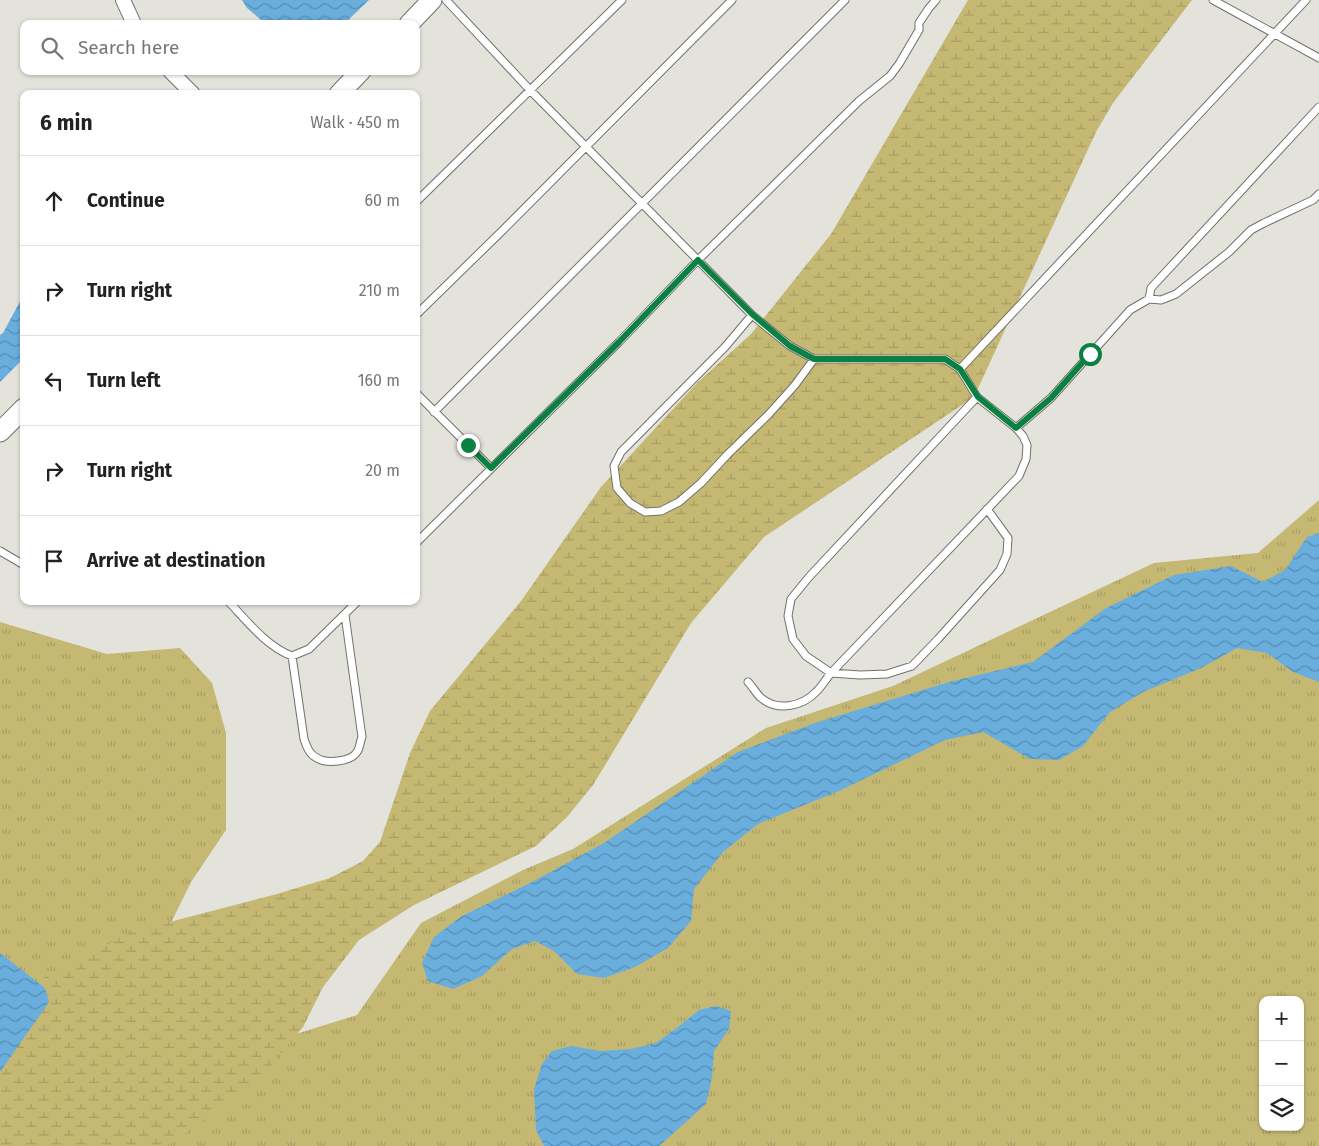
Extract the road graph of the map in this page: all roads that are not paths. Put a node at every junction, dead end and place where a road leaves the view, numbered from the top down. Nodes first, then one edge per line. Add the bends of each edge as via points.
1 (123, 0) edge
2 (432, 0) edge
3 (446, 0) edge
4 (622, 0) edge
5 (732, 0) edge
6 (845, 0) edge
7 (936, 0) edge
8 (1214, 0) edge
9 (1306, 0) edge
10 (132, 20) edge
11 (413, 20) edge
12 (1276, 34) junction
13 (1319, 58) edge
14 (174, 75) edge
15 (357, 75) edge
16 (189, 90) edge
17 (342, 90) edge
18 (530, 90) junction
19 (1319, 107) edge
20 (585, 147) junction
21 (1319, 194) edge
22 (420, 198) edge
23 (642, 204) junction
24 (698, 260) junction
25 (1149, 299) junction
26 (420, 311) edge
27 (752, 314) junction
28 (814, 359) junction
29 (960, 369) junction
30 (978, 397) junction
31 (420, 398) edge
32 (20, 412) edge
33 (434, 412) junction
34 (1016, 428) junction
35 (0, 432) edge
36 (491, 468) junction
37 (987, 509) junction
38 (420, 539) edge
39 (0, 551) edge
40 (20, 562) edge
41 (232, 605) edge
42 (354, 605) edge
43 (344, 615) junction
44 (292, 656) junction
45 (831, 673) junction
46 (748, 682) dead end

1 - 10 street
2 - 11 street
3 - 18 lane
4 - 18 lane
5 - 20 lane
6 - 23 lane
7 - 24 lane via 919,23 919,30 890,76 859,101
8 - 12 lane
9 - 12 lane
12 - 13 lane
12 - 29 lane
14 - 16 street
15 - 17 street
18 - 20 lane
18 - 22 lane
19 - 25 lane via 1151,288
20 - 23 lane
20 - 26 lane
21 - 25 lane via 1251,230 1176,294 1161,300
23 - 24 lane
23 - 33 lane
24 - 27 lane
24 - 36 lane
25 - 34 lane via 1130,310 1051,398
27 - 28 lane via 790,346
27 - 28 lane via 725,347 620,452 614,466 617,488 630,503 645,512 661,511 679,502 769,414
28 - 29 lane via 945,359
29 - 30 lane
30 - 34 lane
30 - 45 lane via 791,599 788,616 793,640 806,656
31 - 33 lane
32 - 35 street
33 - 36 lane
34 - 37 lane via 1027,445 1026,460 1019,476
36 - 38 lane
37 - 45 lane
37 - 45 lane via 1008,538 1007,554 1000,570 938,640 912,666 887,674
39 - 40 lane
41 - 44 lane via 257,632 281,652
42 - 43 lane
43 - 44 lane via 309,649
43 - 44 lane via 362,737 357,752 346,760 318,760 309,752 304,739
45 - 46 lane via 816,693 800,703 783,707 760,697

